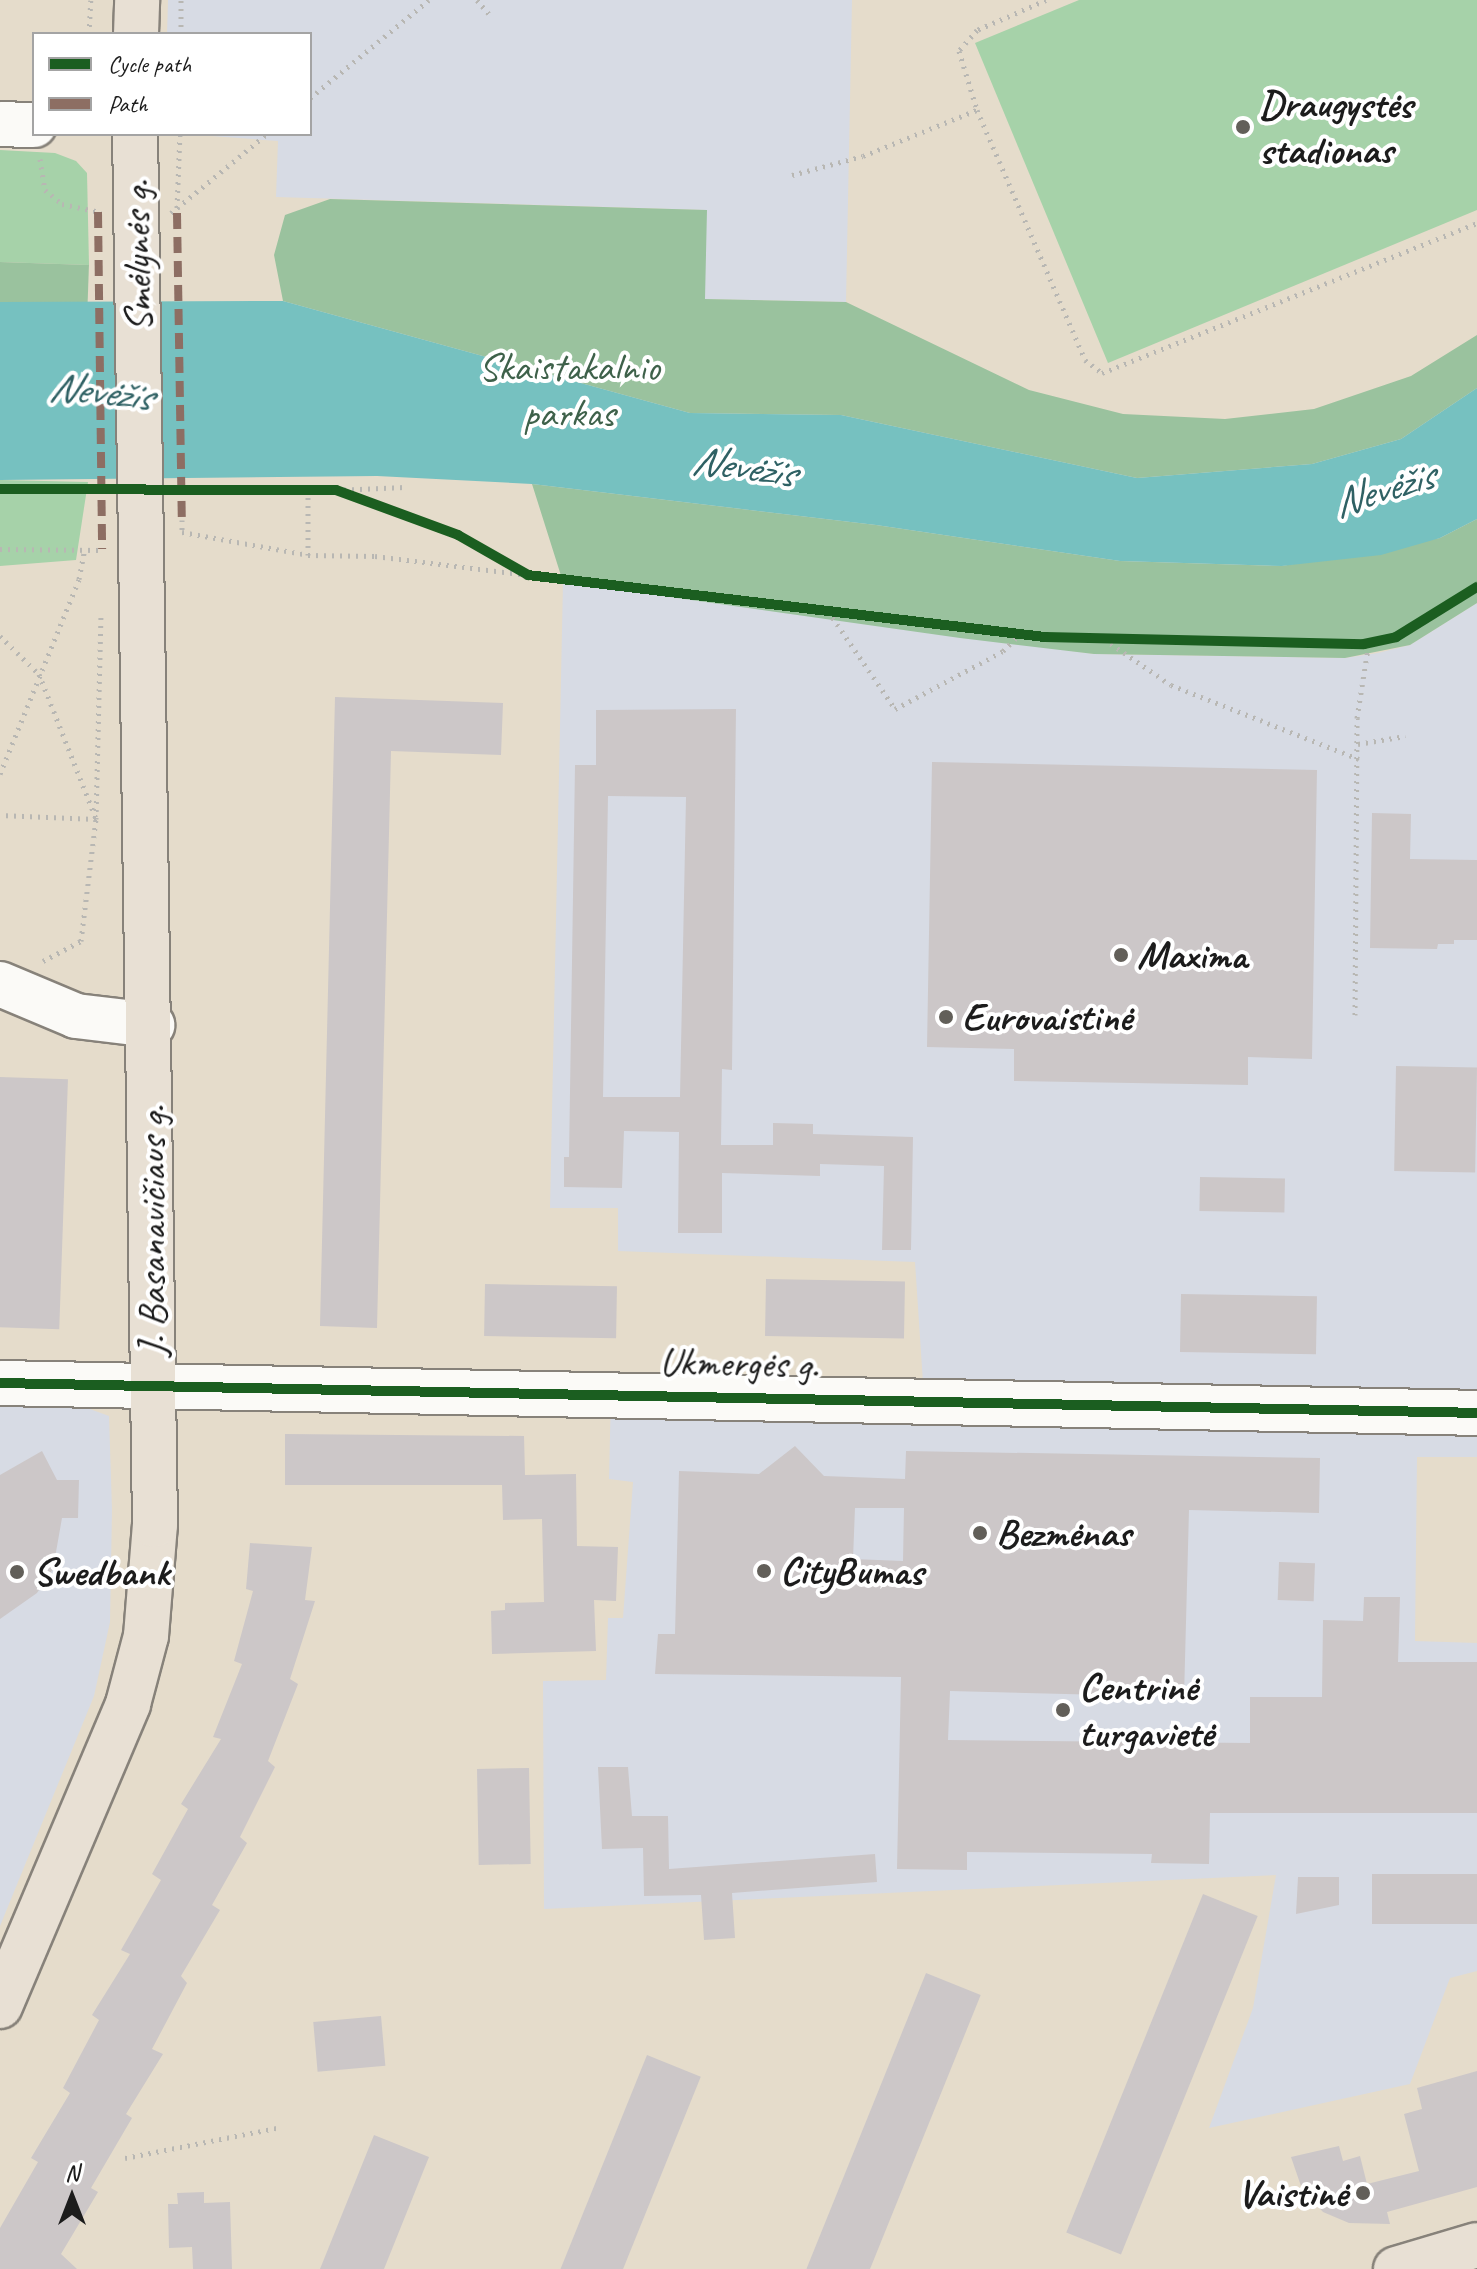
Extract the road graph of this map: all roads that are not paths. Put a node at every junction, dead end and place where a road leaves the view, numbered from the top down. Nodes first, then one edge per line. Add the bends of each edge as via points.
1 (137, 0) edge
2 (136, 32) edge
3 (0, 124) edge
4 (32, 134) edge
5 (131, 136) edge
6 (162, 522) joint
7 (17, 973) edge
8 (152, 1025) junction
9 (0, 1383) edge
10 (151, 1385) junction
11 (1477, 1413) edge
12 (0, 2006) edge
13 (1477, 2245) edge
14 (1396, 2269) edge

1 - 2 main road
3 - 4 street
5 - 6 main road, Smėlynės g. via 156,213 136,261
6 - 8 main road, J. Basanavičiaus g.
7 - 8 street via 76,1016
8 - 10 main road, J. Basanavičiaus g.
9 - 10 street, Ukmergės g.
10 - 11 street, Ukmergės g.
10 - 12 main road, J. Basanavičiaus g. via 155,1525 146,1636 128,1704 94,1794
13 - 14 main road

